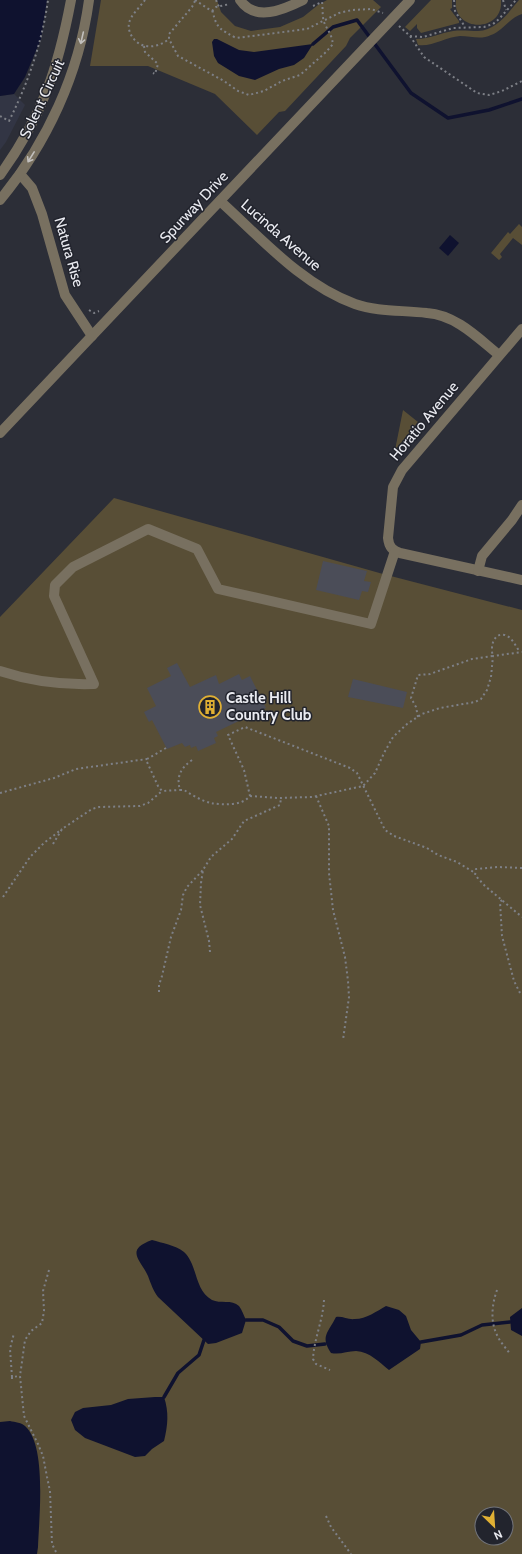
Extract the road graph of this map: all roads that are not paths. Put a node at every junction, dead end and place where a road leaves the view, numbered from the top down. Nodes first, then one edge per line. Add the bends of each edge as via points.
1 (71, 0) edge
2 (89, 0) edge
3 (240, 0) edge
4 (303, 0) edge
5 (410, 0) edge
6 (20, 174) junction
7 (0, 175) edge
8 (0, 200) edge
9 (220, 201) junction
10 (522, 329) edge
11 (92, 336) junction
12 (499, 355) junction
13 (0, 434) edge
14 (522, 505) edge
15 (393, 549) junction
16 (478, 571) junction
17 (522, 580) edge
18 (0, 671) edge

1 - 7 street, Solent Circuit via 54,74 27,134
2 -> 6 street, Solent Circuit via 83,36 72,75 47,128
3 - 4 street via 244,6 258,13
5 - 9 street, Spurway Drive via 388,19
6 - 8 street, Solent Circuit
6 - 11 street, Natura Rise via 32,188 42,214 65,295
9 - 11 street, Spurway Drive
9 - 12 street, Lucinda Avenue via 303,276 328,292 377,310 428,313 446,317
10 - 12 street, Horatio Avenue
11 - 13 street, Spurway Drive
12 - 15 street, Horatio Avenue via 396,479 391,498 388,538
14 - 16 street via 482,556
15 - 16 street
15 - 18 street via 372,624 218,589 197,549 148,529 73,567 55,585 54,596 94,684 21,678
16 - 17 street

